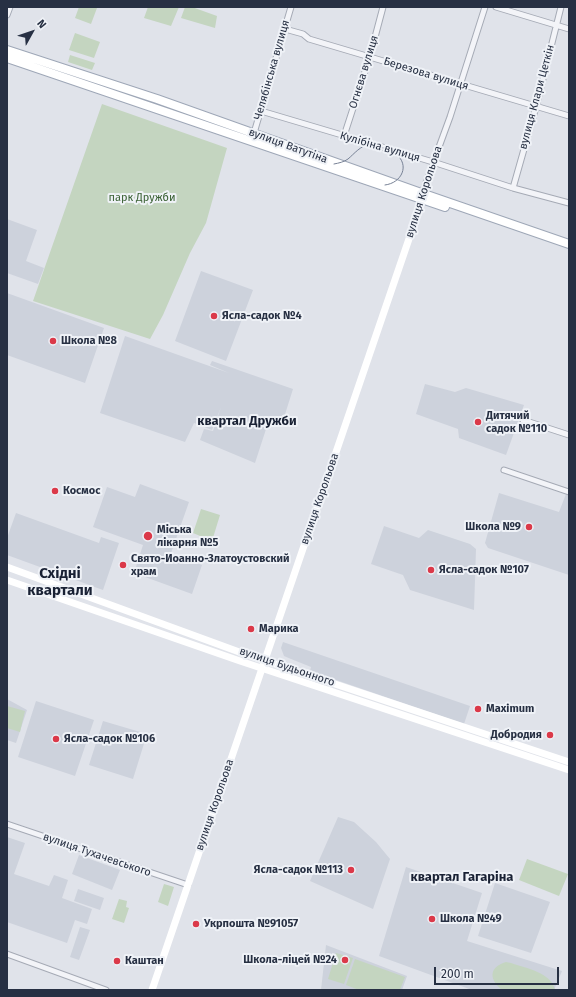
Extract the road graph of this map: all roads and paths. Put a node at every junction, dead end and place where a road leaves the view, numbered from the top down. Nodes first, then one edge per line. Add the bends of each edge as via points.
1 (10, 7) edge
2 (291, 7) edge
3 (383, 7) edge
4 (485, 7) edge
5 (496, 7) edge
6 (562, 7) edge
7 (7, 15) edge
8 (556, 25) junction
9 (285, 29) junction
10 (569, 29) edge
11 (7, 50) edge
12 (370, 56) junction
13 (7, 58) edge
14 (460, 84) junction
15 (536, 107) junction
16 (261, 111) junction
17 (569, 116) edge
18 (254, 133) junction
19 (344, 136) junction
20 (433, 162) junction
21 (513, 188) junction
22 (423, 197) junction
23 (569, 203) edge
24 (569, 244) edge
25 (569, 249) edge
26 (523, 420) dead end
27 (569, 435) edge
28 (504, 470) dead end
29 (569, 492) edge
30 (7, 567) edge
31 (7, 580) edge
32 (265, 660) junction
33 (262, 668) junction
34 (569, 762) edge
35 (569, 770) edge
36 (7, 824) edge
37 (188, 885) junction
38 (7, 954) edge
39 (106, 990) edge
40 (152, 990) edge

1 - 7 street
2 - 9 street, Челябінська вулиця
3 - 12 street, Огнєва вулиця
4 - 14 street, вулиця Корольова
5 - 8 street
6 - 8 street, вулиця Клари Цеткін
8 - 10 street
8 - 15 street, вулиця Клари Цеткін
9 - 12 street, Березова вулиця via 303,34 309,39
9 - 16 street, Челябінська вулиця
11 - 18 main road, вулиця Ватутіна
12 - 14 street, Березова вулиця
12 - 19 street, Огнєва вулиця
13 - 22 main road, вулиця Ватутіна
14 - 15 street, Березова вулиця
14 - 20 street, вулиця Корольова
15 - 17 street, Березова вулиця
15 - 21 street, вулиця Клари Цеткін
16 - 18 street, Челябінська вулиця
16 - 19 street, Кулібіна вулиця
18 - 22 main road, вулиця Ватутіна
19 - 20 street, Кулібіна вулиця
20 - 21 street, Кулібіна вулиця
20 - 22 street, вулиця Корольова
21 - 23 street, Кулібіна вулиця
22 - 24 main road, вулиця Ватутіна
22 - 25 main road, вулиця Ватутіна
22 - 32 main road, вулиця Корольова
26 - 27 street
28 - 29 street
30 - 32 main road, вулиця Будьонного
31 - 33 main road, вулиця Будьонного
32 - 33 main road, вулиця Корольова
32 - 34 main road, вулиця Будьонного
33 - 35 main road, вулиця Будьонного
33 - 37 main road, вулиця Корольова
36 - 37 street, вулиця Тухачевського
37 - 40 main road, вулиця Корольова
38 - 39 street

